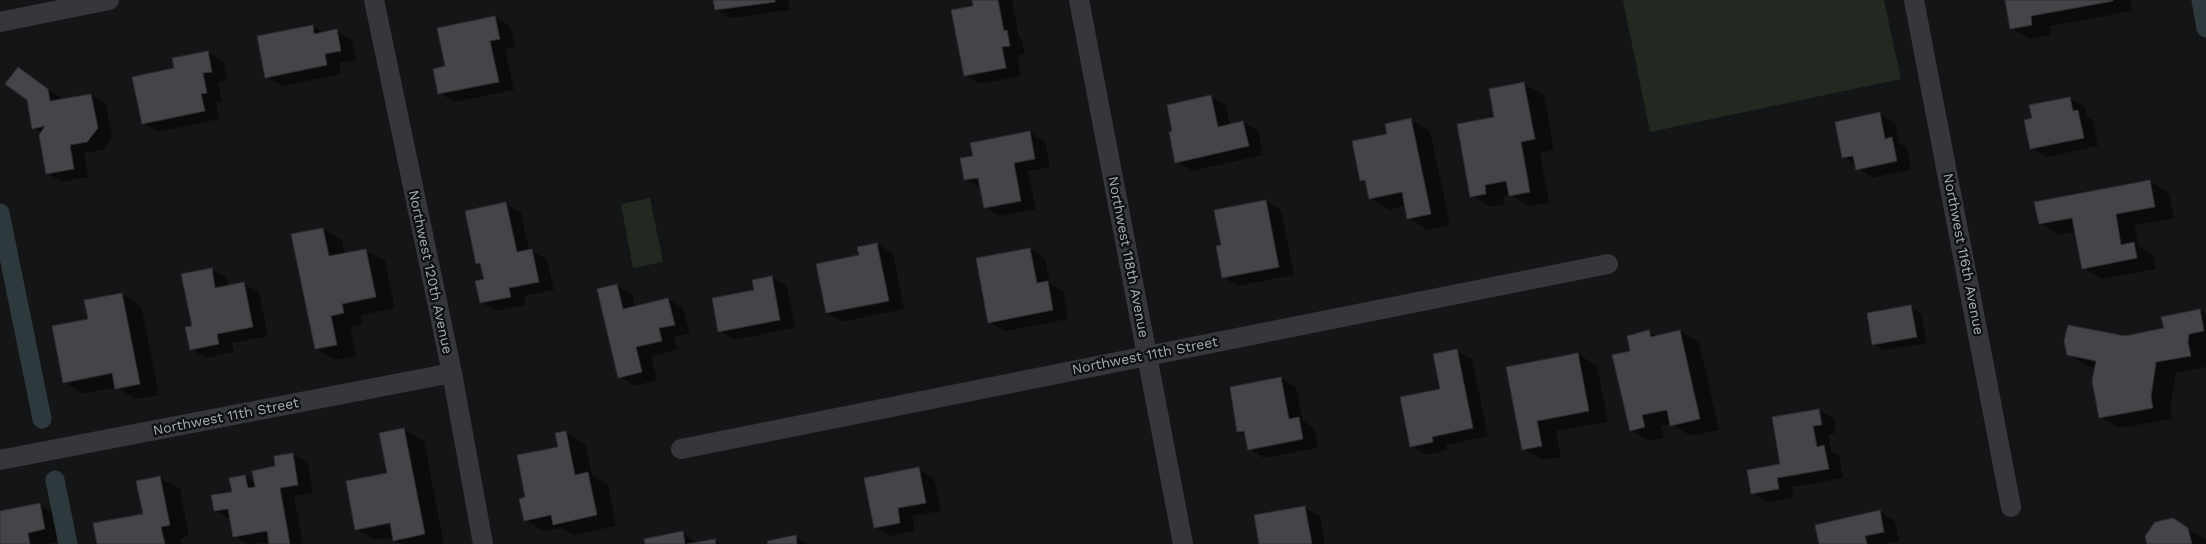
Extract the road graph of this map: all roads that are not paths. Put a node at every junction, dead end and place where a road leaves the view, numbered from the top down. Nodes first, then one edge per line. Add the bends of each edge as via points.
1 (109, 0) edge
2 (374, 0) edge
3 (1078, 0) edge
4 (1914, 0) edge
5 (0, 22) edge
6 (1608, 264) dead end
7 (1147, 356) junction
8 (452, 373) junction
9 (681, 449) dead end
10 (0, 460) edge
11 (2011, 507) dead end
12 (483, 544) edge
13 (1183, 544) edge

1 - 5 street
2 - 8 street, Northwest 120th Avenue
3 - 7 street, Northwest 118th Avenue
4 - 11 street, Northwest 116th Avenue
6 - 7 street, Northwest 11th Street
7 - 9 street, Northwest 11th Street
7 - 13 street, Northwest 118th Avenue
8 - 10 street, Northwest 11th Street
8 - 12 street, Northwest 120th Avenue

